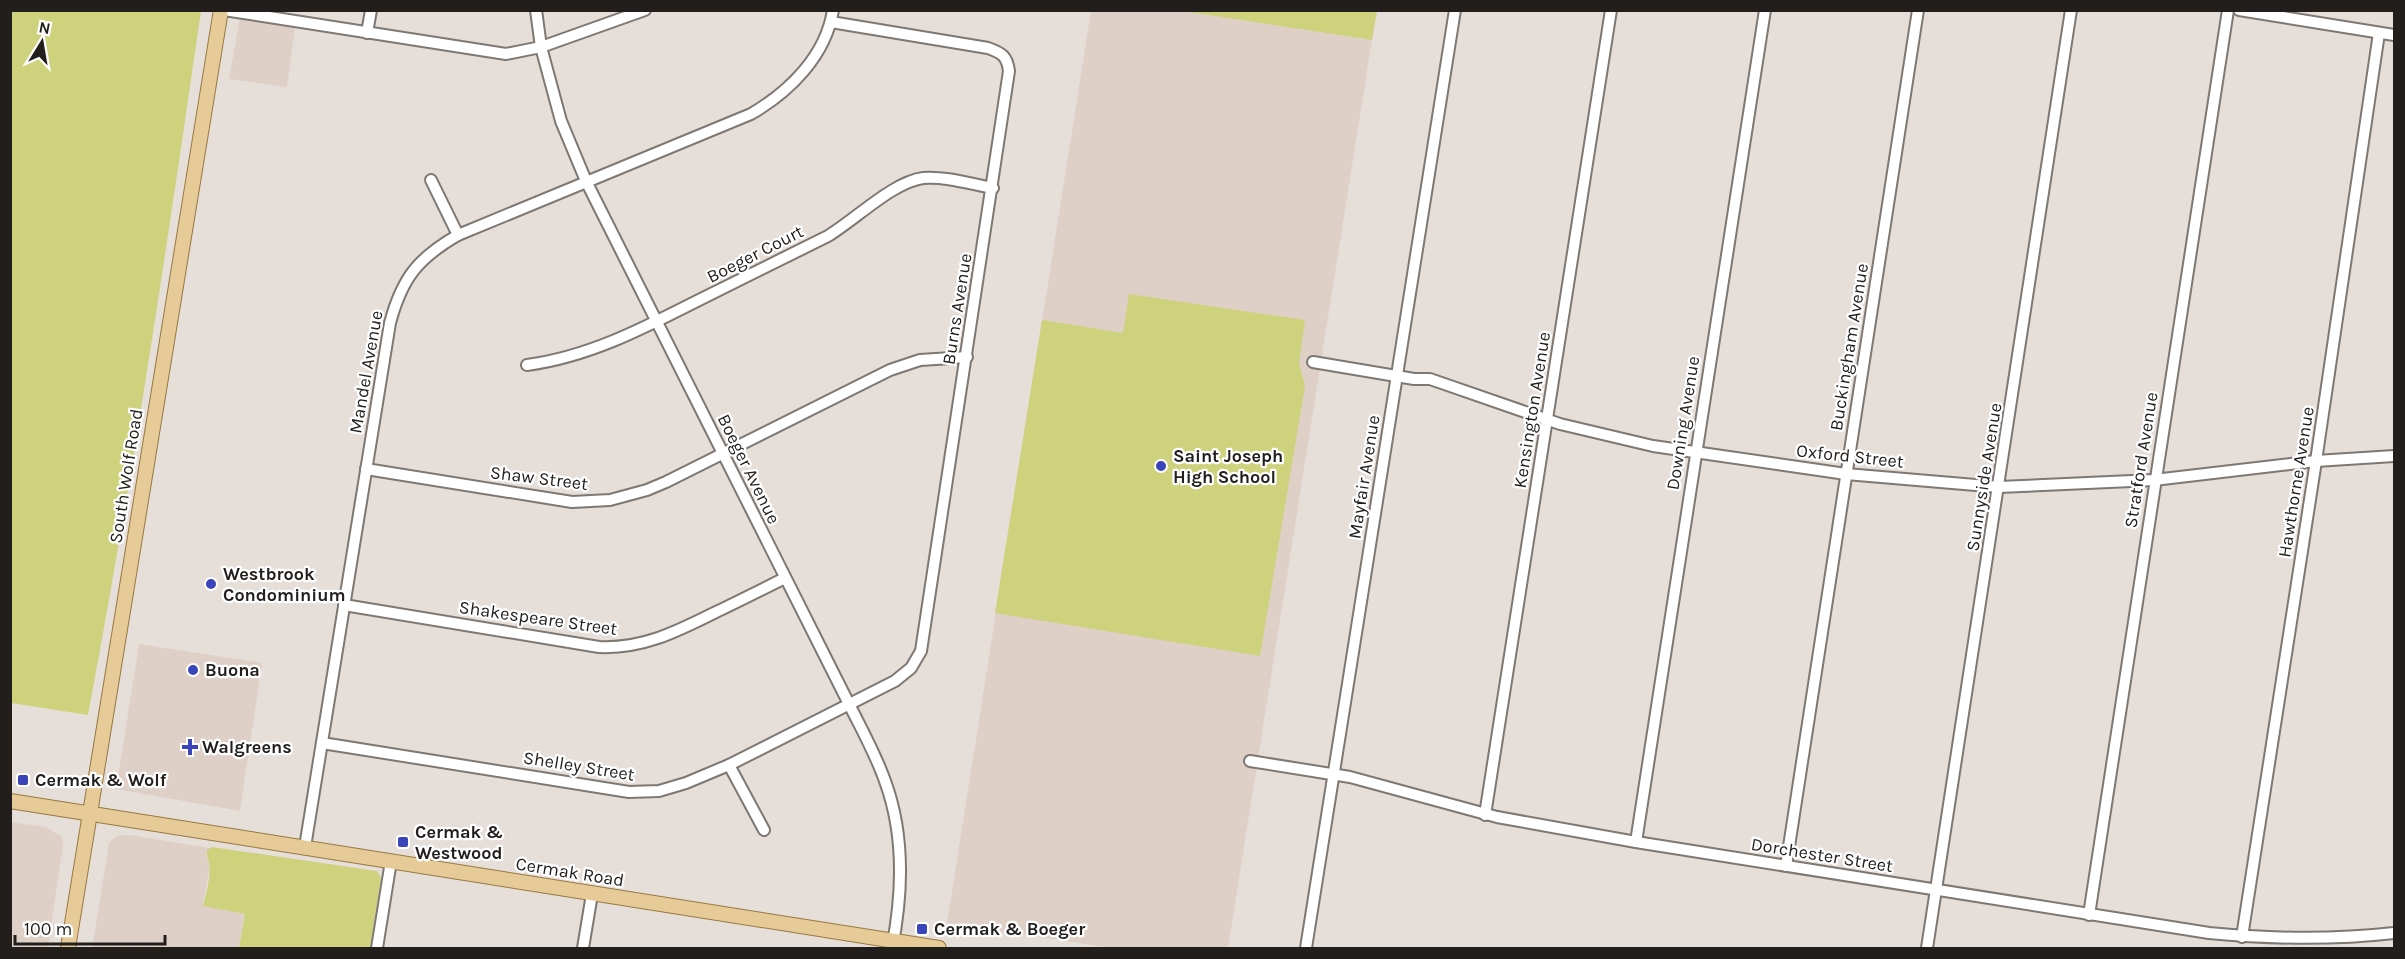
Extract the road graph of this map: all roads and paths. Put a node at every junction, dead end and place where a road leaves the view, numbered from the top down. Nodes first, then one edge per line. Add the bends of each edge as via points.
1 (222, 10) edge
2 (371, 10) edge
3 (536, 10) edge
4 (645, 10) edge
5 (833, 10) edge
6 (1455, 10) edge
7 (1611, 10) edge
8 (1765, 10) edge
9 (1918, 10) edge
10 (2071, 10) edge
11 (2228, 10) edge
12 (2239, 10) edge
13 (831, 22) junction
14 (367, 33) junction
15 (2379, 33) junction
16 (2394, 35) edge
17 (541, 47) junction
18 (431, 180) dead end
19 (586, 182) junction
20 (993, 188) junction
21 (458, 235) junction
22 (657, 321) junction
23 (967, 357) junction
24 (1313, 362) dead end
25 (527, 365) dead end
26 (1397, 376) junction
27 (1548, 420) junction
28 (723, 453) junction
29 (1695, 453) junction
30 (2394, 456) edge
31 (2316, 461) junction
32 (366, 469) junction
33 (1846, 474) junction
34 (2154, 480) junction
35 (1999, 487) junction
36 (785, 578) junction
37 (344, 605) junction
38 (850, 706) junction
39 (322, 743) junction
40 (1250, 760) dead end
41 (729, 765) junction
42 (1335, 774) junction
43 (10, 801) edge
44 (89, 813) junction
45 (1485, 815) junction
46 (764, 830) dead end
47 (1636, 842) junction
48 (305, 847) junction
49 (391, 861) junction
50 (1786, 866) junction
51 (1937, 891) junction
52 (592, 894) junction
53 (2090, 915) junction
54 (2394, 933) edge
55 (2242, 937) junction
56 (893, 945) edge
57 (69, 948) edge
58 (378, 948) edge
59 (583, 948) edge
60 (939, 948) edge
61 (1306, 948) edge
62 (1927, 948) edge

1 - 14 street
1 - 44 main road, South Wolf Road
2 - 14 street
3 - 17 street, Boeger Avenue
4 - 17 street
5 - 13 street, Mandel Avenue
6 - 26 street, Mayfair Avenue
7 - 27 street, Kensington Avenue
8 - 29 street, Downing Avenue
9 - 33 street, Buckingham Avenue
10 - 35 street, Sunnyside Avenue
11 - 34 street, Stratford Avenue
12 - 15 street
13 - 19 street, Mandel Avenue via 806,68 769,104
13 - 20 street, Burns Avenue via 1002,53 1009,71
14 - 17 street via 506,54
15 - 16 street
15 - 31 street, Hawthorne Avenue
17 - 19 street, Boeger Avenue via 561,121
18 - 21 street
19 - 21 street, Mandel Avenue
19 - 22 street, Boeger Avenue
20 - 22 street, Boeger Court via 931,178 907,183 828,236
20 - 23 street, Burns Avenue
21 - 32 street, Mandel Avenue via 422,258 394,307
22 - 25 street, Boeger Court via 589,351
22 - 28 street, Boeger Avenue
23 - 28 street, Shaw Street via 920,360 890,370
23 - 38 street, Burns Avenue via 921,651 911,668 895,681
24 - 26 street, Oxford Street
26 - 27 street, Oxford Street via 1430,379
26 - 42 street, Mayfair Avenue
27 - 29 street, Oxford Street
27 - 45 street, Kensington Avenue
28 - 32 street, Shaw Street via 647,490 590,502 549,499
28 - 36 street, Boeger Avenue
29 - 33 street, Oxford Street
29 - 47 street, Downing Avenue
30 - 31 street, Oxford Street
31 - 34 street, Oxford Street
31 - 55 street, Hawthorne Avenue
32 - 37 street, Mandel Avenue
33 - 35 street, Oxford Street
33 - 50 street, Buckingham Avenue
34 - 35 street, Oxford Street
34 - 53 street, Stratford Avenue
35 - 51 street, Sunnyside Avenue
36 - 37 street, Shakespeare Street via 669,635 617,648
36 - 38 street, Boeger Avenue
37 - 39 street, Mandel Avenue
38 - 41 street, Shelley Street
38 - 56 street, Boeger Avenue via 885,779 896,821 902,865
39 - 41 street, Shelley Street via 629,792 667,789
39 - 48 street, Mandel Avenue
40 - 42 street, Dorchester Street
41 - 46 street
42 - 45 street, Dorchester Street
42 - 61 street, Mayfair Avenue
43 - 44 main road, Cermak Road
44 - 48 main road, Cermak Road
44 - 57 main road, South Wolf Road
45 - 47 street, Dorchester Street
47 - 50 street, Dorchester Street
48 - 49 main road, Cermak Road
49 - 52 main road, Cermak Road
49 - 58 street
50 - 51 street, Dorchester Street
51 - 53 street, Dorchester Street
51 - 62 street, Sunnyside Avenue
52 - 56 main road, Cermak Road
52 - 59 street
53 - 55 street, Dorchester Street
54 - 55 street, Dorchester Street via 2314,939
56 - 60 main road, Cermak Road

